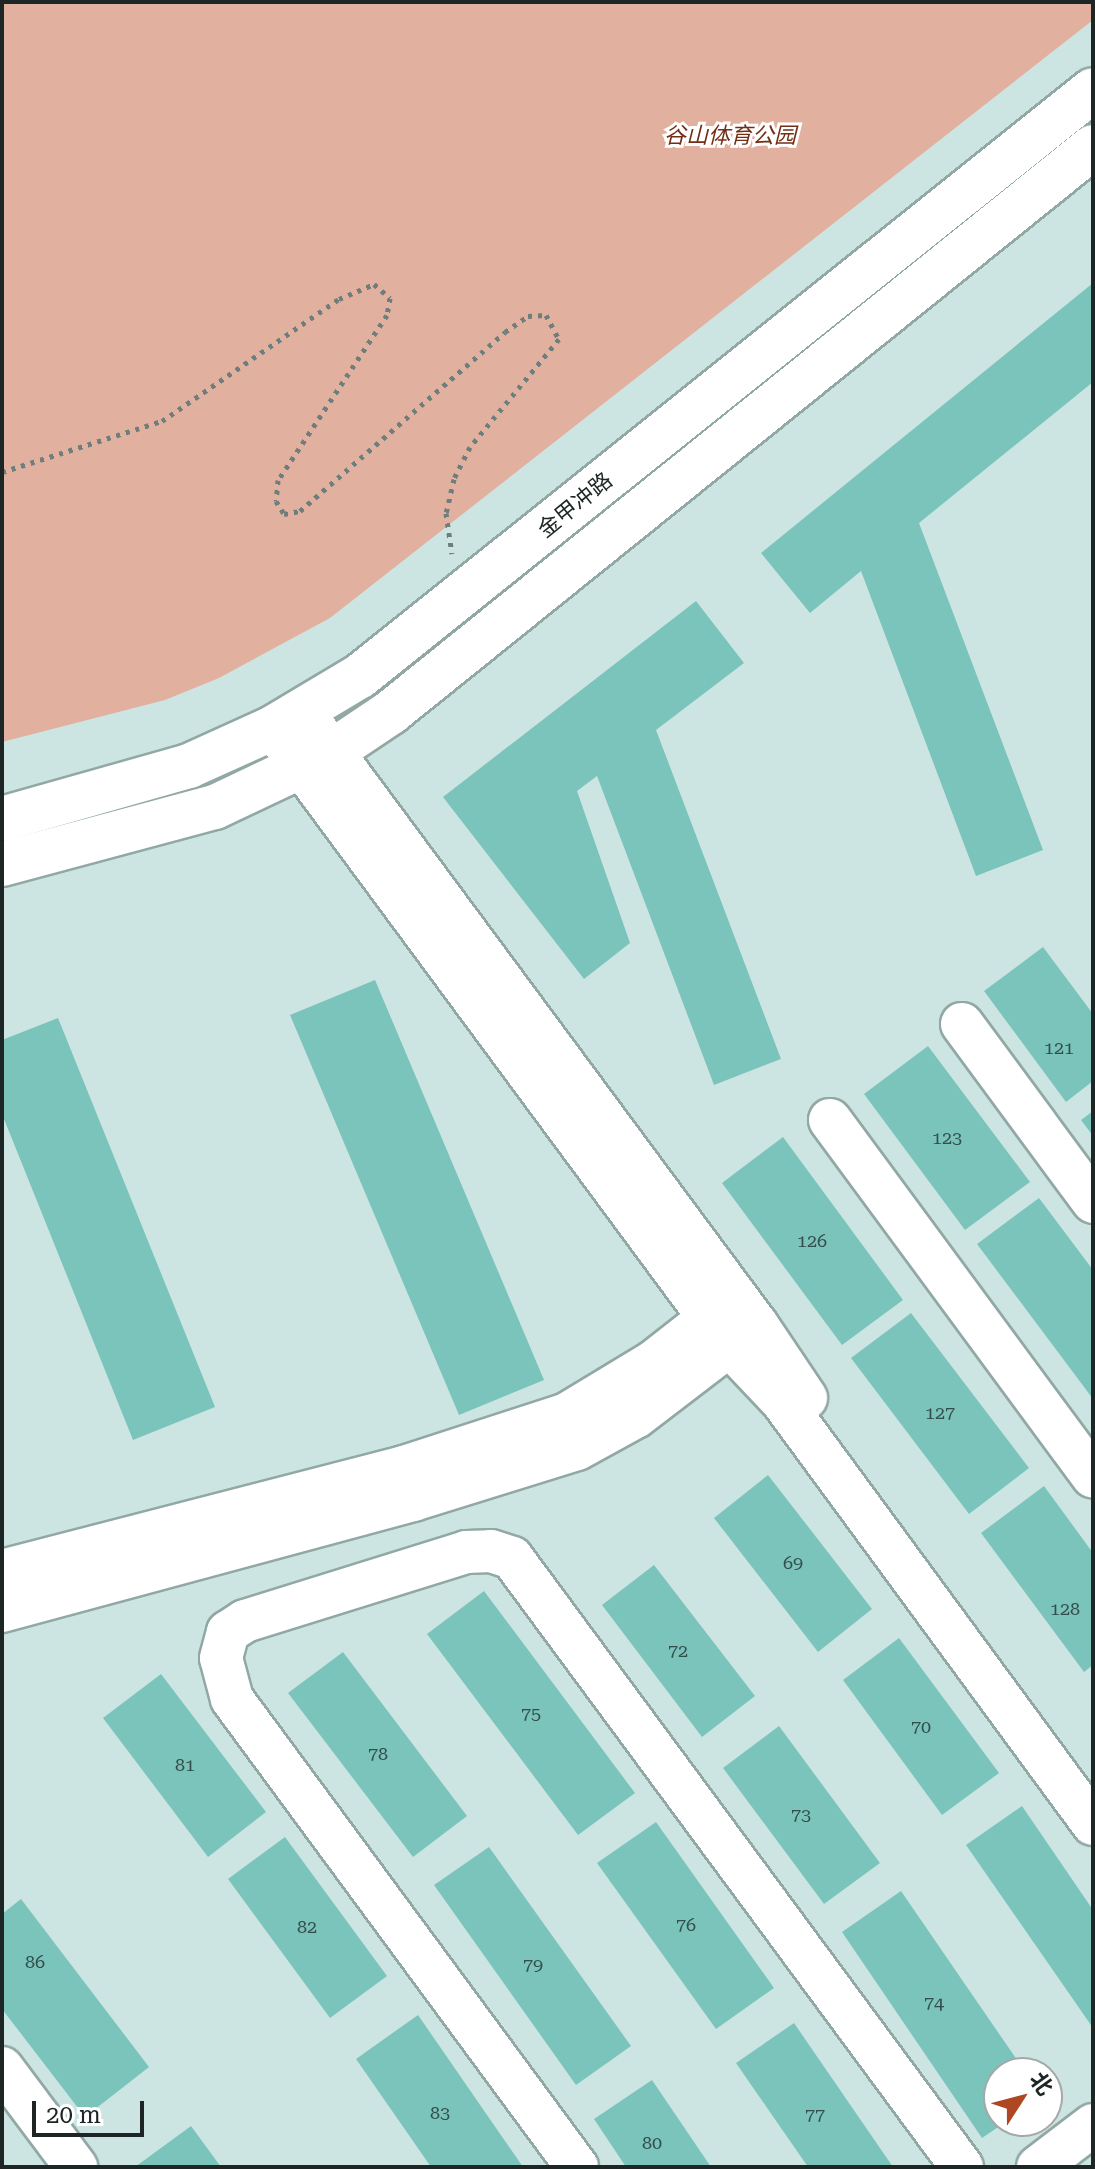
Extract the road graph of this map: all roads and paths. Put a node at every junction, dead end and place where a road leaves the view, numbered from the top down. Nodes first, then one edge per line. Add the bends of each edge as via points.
1 (1093, 90) edge
2 (1093, 147) edge
3 (2, 472) edge
4 (475, 585) junction
5 (288, 720) junction
6 (318, 759) junction
7 (2, 819) edge
8 (2, 864) edge
9 (962, 1024) dead end
10 (830, 1120) dead end
11 (1093, 1202) edge
12 (733, 1321) junction
13 (1093, 1477) edge
14 (2, 1571) edge
15 (2, 1611) edge
16 (1093, 1788) edge
17 (1093, 1824) edge
18 (2, 2068) edge
19 (1088, 2154) edge
20 (76, 2167) edge
21 (577, 2167) edge
22 (962, 2167) edge
23 (1038, 2167) edge

1 - 4 main road, 金甲冲路
2 - 6 main road via 391,712
3 - 4 path via 162,421 339,299 374,284 390,298 387,315 278,480 276,501 284,514 300,511 505,332 528,316 546,315 559,339 470,447 454,479 446,513 448,549
4 - 5 main road, 金甲冲路 via 360,676
5 - 6 street
5 - 7 main road, 金甲冲路 via 144,782
6 - 8 main road via 215,807
6 - 12 street
9 - 11 street
10 - 13 street
12 - 14 street via 567,1414 503,1437
12 - 15 street via 637,1416 540,1462
12 - 16 street
12 - 17 street via 782,1401
18 - 20 street
19 - 23 street
21 - 22 street via 232,1699 221,1658 228,1632 245,1621 466,1552 491,1551 512,1558

